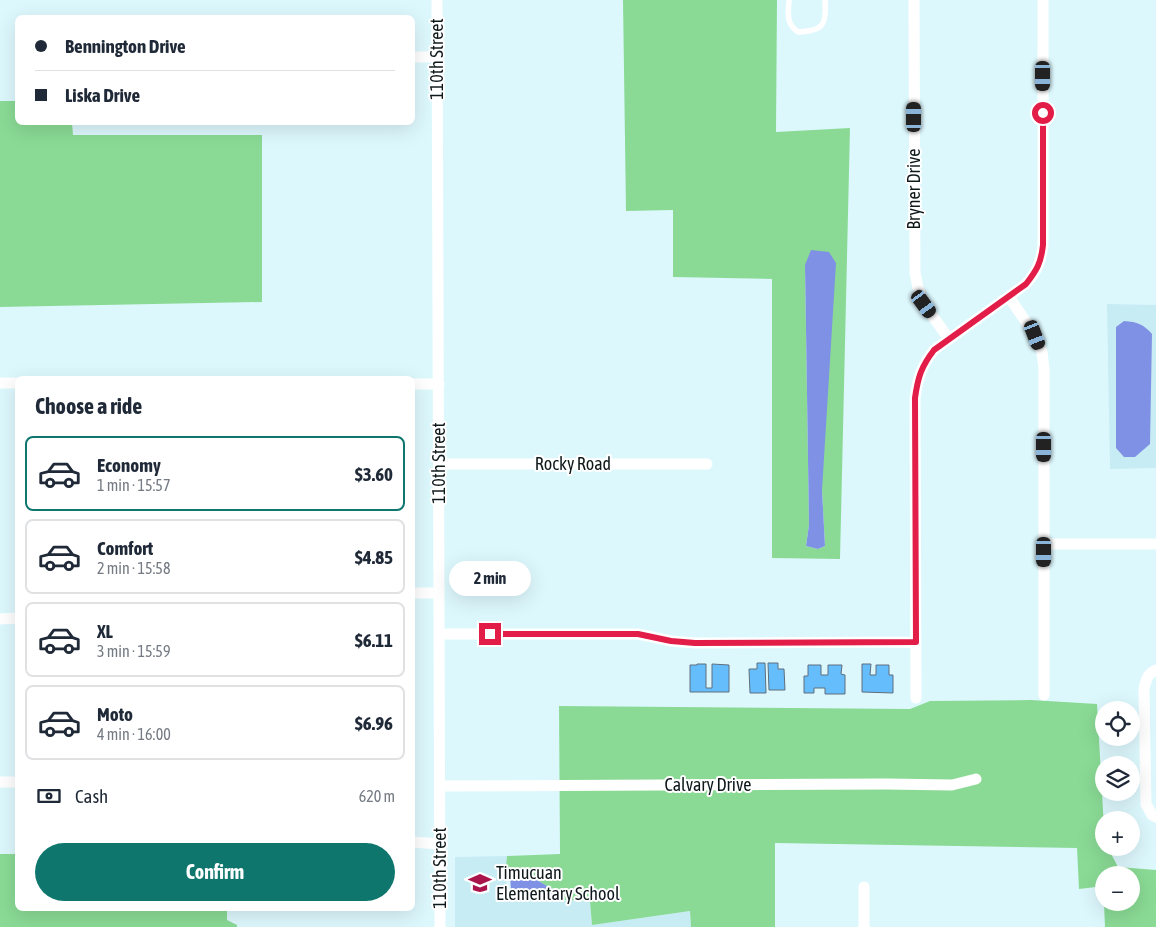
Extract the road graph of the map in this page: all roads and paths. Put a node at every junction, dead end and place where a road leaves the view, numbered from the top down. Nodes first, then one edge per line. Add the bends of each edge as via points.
1 (437, 0) edge
2 (789, 0) edge
3 (825, 0) edge
4 (914, 0) edge
5 (1043, 0) edge
6 (415, 57) edge
7 (437, 58) junction
8 (1009, 297) junction
9 (949, 339) junction
10 (0, 384) edge
11 (15, 384) edge
12 (415, 384) edge
13 (439, 384) junction
14 (439, 464) junction
15 (707, 464) dead end
16 (1044, 544) junction
17 (1156, 544) edge
18 (415, 593) edge
19 (439, 593) junction
20 (15, 618) edge
21 (0, 619) edge
22 (440, 634) junction
23 (916, 642) junction
24 (1156, 670) edge
25 (1044, 695) dead end
26 (916, 698) dead end
27 (1150, 749) edge
28 (976, 779) dead end
29 (0, 782) edge
30 (15, 782) edge
31 (440, 786) junction
32 (1156, 817) edge
33 (415, 842) edge
34 (440, 844) junction
35 (864, 887) dead end
36 (440, 927) edge
37 (864, 927) edge

1 - 7 street, 110th Street
2 - 3 lane via 789,20 798,32 817,30 822,26
4 - 9 street, Bryner Drive via 914,272 924,304
5 - 8 street via 1043,245 1035,272
6 - 7 street
7 - 13 street, 110th Street
8 - 9 street
8 - 16 street via 1035,335 1042,352
9 - 23 street via 934,350 917,379
10 - 11 street
12 - 13 street
13 - 14 street, 110th Street
14 - 15 street, Rocky Road
14 - 19 street, 110th Street
16 - 17 street
16 - 25 street
18 - 19 street
19 - 22 street, 110th Street
20 - 21 street
22 - 23 street via 638,634 695,643
22 - 31 street, 110th Street
23 - 26 street
24 - 27 street via 1146,679 1144,689
27 - 32 street via 1146,804
28 - 31 street, Calvary Drive via 952,785
29 - 30 street
31 - 34 street, 110th Street
33 - 34 street
34 - 36 street, 110th Street
35 - 37 street

